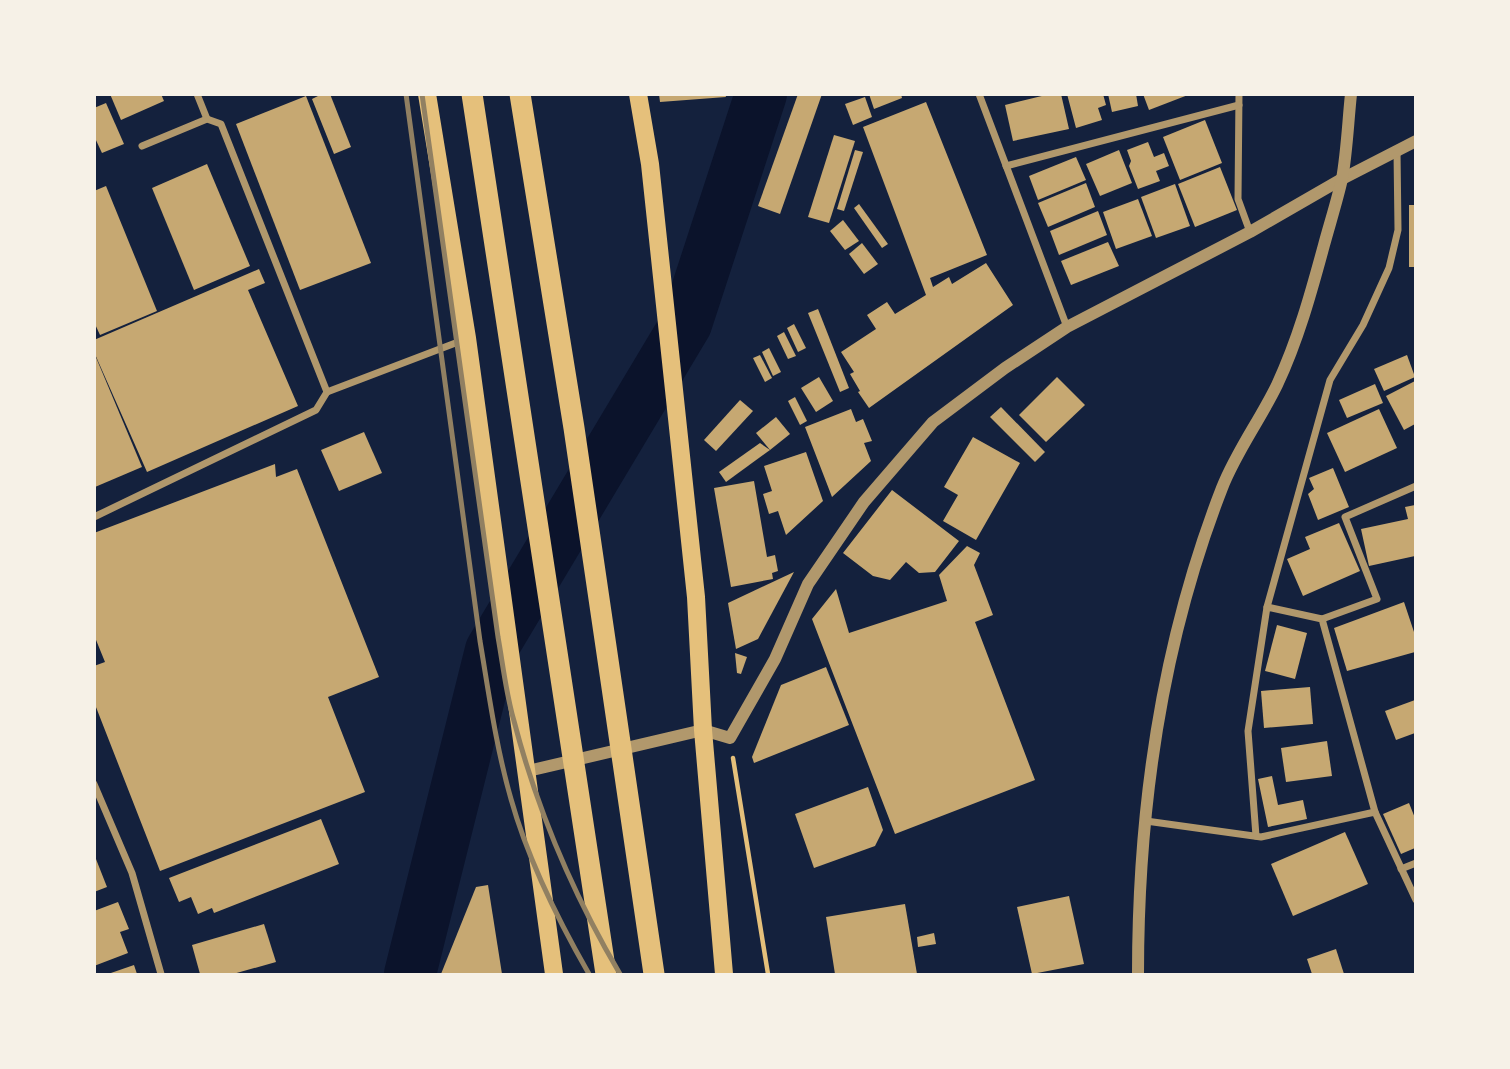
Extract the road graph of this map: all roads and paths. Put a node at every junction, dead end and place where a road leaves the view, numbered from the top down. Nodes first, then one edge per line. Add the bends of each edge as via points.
1 (197, 94) edge
2 (427, 94) edge
3 (472, 94) edge
4 (520, 94) edge
5 (638, 94) edge
6 (979, 94) edge
7 (1239, 94) edge
8 (1351, 94) edge
9 (1239, 105) junction
10 (207, 119) junction
11 (1416, 141) edge
12 (142, 146) dead end
13 (1397, 150) junction
14 (1006, 166) junction
15 (1342, 179) junction
16 (1250, 232) junction
17 (1067, 327) junction
18 (467, 338) junction
19 (327, 392) junction
20 (1416, 485) edge
21 (94, 517) edge
22 (1268, 607) junction
23 (1322, 619) junction
24 (703, 730) junction
25 (528, 771) junction
26 (94, 784) edge
27 (1375, 812) junction
28 (1146, 821) junction
29 (1256, 836) junction
30 (1416, 863) edge
31 (1401, 869) junction
32 (1416, 900) edge
33 (161, 975) edge
34 (554, 975) edge
35 (606, 975) edge
36 (654, 975) edge
37 (724, 975) edge
38 (1138, 975) edge

1 - 10 street
2 - 18 main road
3 - 35 highway
4 - 36 highway
5 - 24 main road via 650,164 696,597
6 - 14 street
7 - 9 street
8 - 15 street
9 - 14 street
9 - 16 street via 1238,199
10 - 12 street
10 - 19 street via 221,124
11 - 13 street
13 - 15 street
13 - 22 street via 1398,230 1389,268 1363,325 1330,380
14 - 17 street
15 - 16 street
15 - 28 street via 1301,330 1223,485 1191,579 1170,660
16 - 17 street
17 - 24 street via 933,422 864,502 808,584 775,659 730,738
18 - 19 street
18 - 25 main road
19 - 21 street via 316,410
20 - 23 street via 1345,517 1377,599
22 - 23 street
22 - 29 street via 1248,731
23 - 27 street
24 - 25 street
24 - 37 main road
25 - 34 main road
26 - 33 street via 132,873
27 - 29 street
27 - 31 street
28 - 29 street
28 - 38 street via 1138,906
30 - 31 street
31 - 32 street

